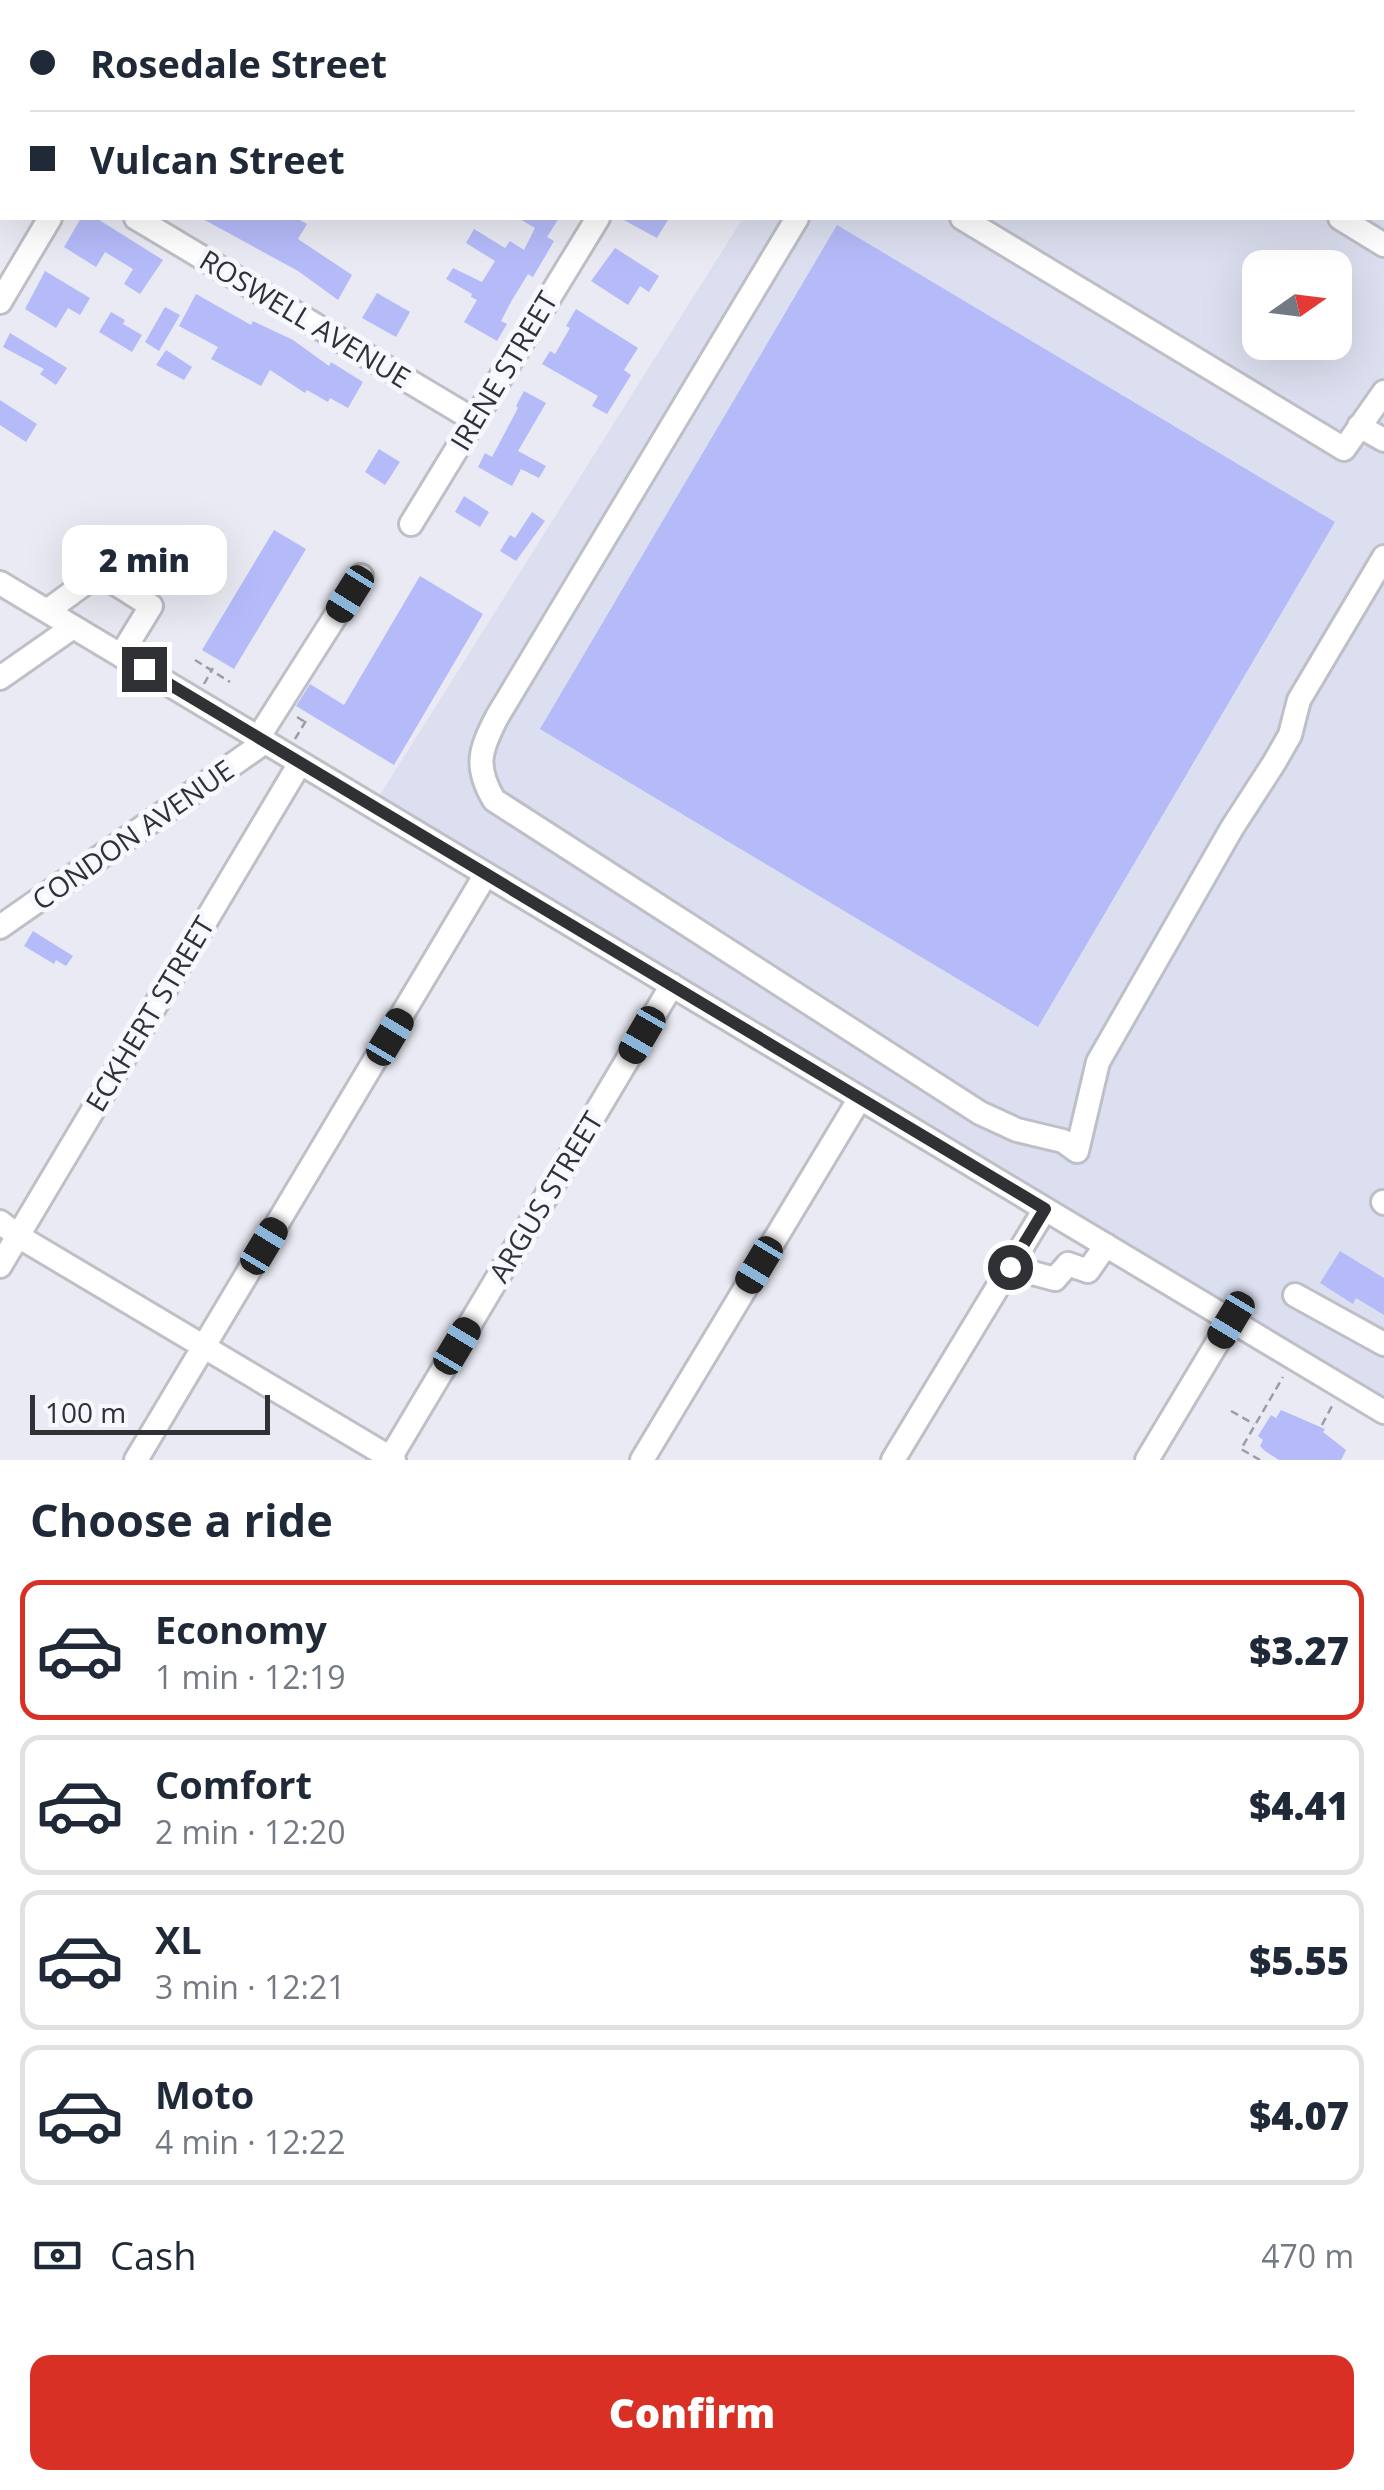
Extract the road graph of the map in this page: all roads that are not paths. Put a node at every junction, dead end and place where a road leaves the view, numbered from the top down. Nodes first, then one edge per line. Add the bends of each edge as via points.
1 (49, 220) edge
2 (139, 220) edge
3 (597, 220) edge
4 (797, 220) edge
5 (965, 220) edge
6 (1343, 220) edge
7 (1384, 244) edge
8 (0, 302) edge
9 (1384, 392) edge
10 (474, 420) junction
11 (1360, 426) junction
12 (1384, 440) edge
13 (410, 524) dead end
14 (1384, 557) edge
15 (361, 576) dead end
16 (0, 583) edge
17 (47, 611) junction
18 (73, 626) junction
19 (121, 655) junction
20 (0, 678) edge
21 (262, 740) junction
22 (297, 752) junction
23 (486, 874) junction
24 (0, 927) edge
25 (672, 985) junction
26 (860, 1098) junction
27 (1045, 1209) junction
28 (9, 1229) edge
29 (1106, 1246) junction
30 (0, 1266) edge
31 (1010, 1267) junction
32 (1296, 1295) dead end
33 (1231, 1320) junction
34 (1384, 1344) edge
35 (204, 1346) junction
36 (1384, 1412) edge
37 (391, 1459) edge
38 (136, 1460) edge
39 (642, 1460) edge
40 (893, 1460) edge
41 (1147, 1460) edge

1 - 8 street
2 - 10 street, ROSWELL AVENUE
3 - 10 street, IRENE STREET
4 - 14 street via 496,717 481,748 482,779 494,800 980,1112 1077,1151 1098,1062 1290,736 1299,700
5 - 11 street via 1344,448
6 - 7 street
9 - 11 street
10 - 13 street, IRENE STREET
11 - 12 street
15 - 21 street
16 - 17 street
17 - 18 street
17 - 19 street via 98,573 151,606
18 - 19 street
18 - 20 street
19 - 21 street
21 - 22 street
21 - 24 street, CONDON AVENUE
22 - 23 street
22 - 28 street, ECKHERT STREET
23 - 25 street
23 - 35 street
25 - 26 street
25 - 37 street, ARGUS STREET
26 - 27 street
26 - 39 street
27 - 29 street
27 - 31 street
28 - 30 street, ECKHERT STREET
28 - 35 street
29 - 31 street via 1088,1271 1068,1264 1055,1279
29 - 33 street
31 - 40 street
32 - 34 street
33 - 36 street
33 - 41 street
35 - 37 street
35 - 38 street

